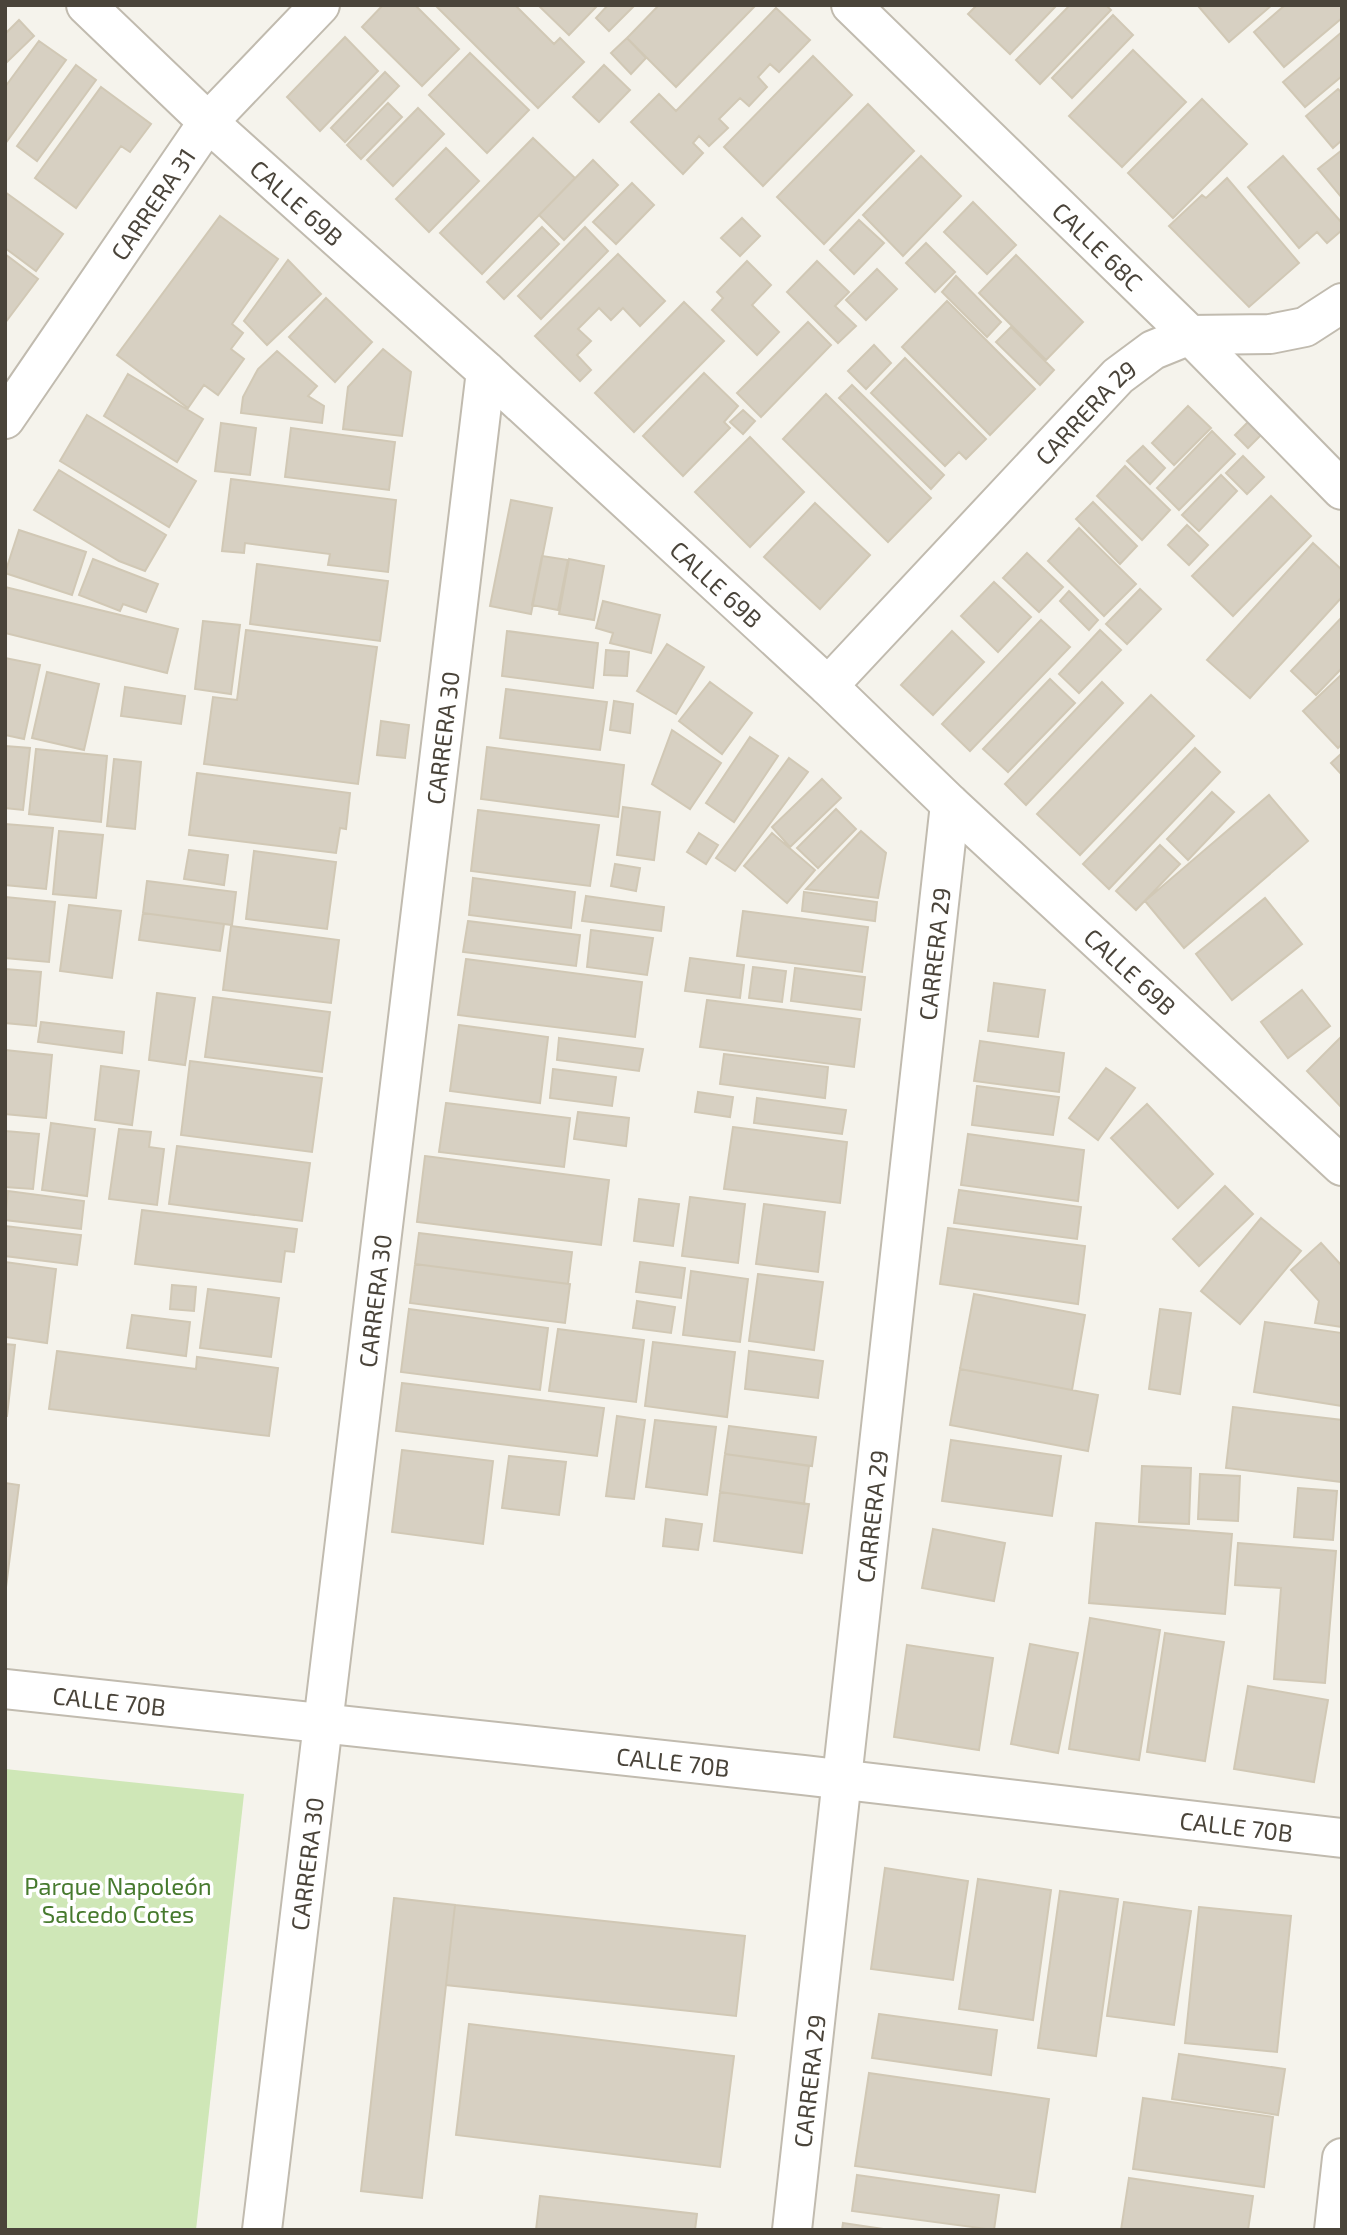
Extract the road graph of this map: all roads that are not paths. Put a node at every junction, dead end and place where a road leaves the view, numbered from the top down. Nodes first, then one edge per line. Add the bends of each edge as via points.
1 (86, 5) edge
2 (320, 5) edge
3 (851, 5) edge
4 (208, 121) junction
5 (1342, 303) edge
6 (1190, 335) junction
7 (486, 371) junction
8 (5, 419) edge
9 (1342, 490) edge
10 (828, 686) junction
11 (950, 804) junction
12 (1342, 1166) edge
13 (5, 1689) edge
14 (322, 1724) junction
15 (842, 1779) junction
16 (1342, 1838) edge
17 (1342, 2158) edge
18 (262, 2230) edge
19 (792, 2230) edge
20 (1334, 2230) edge

1 - 4 street, CALLE 69B
2 - 4 street, CARRERA 31
3 - 6 street, CALLE 68C
4 - 7 street, CALLE 69B
4 - 8 street, CARRERA 31
5 - 6 street, CARRERA 29 via 1305,327 1270,334
6 - 9 street, CALLE 68C
6 - 10 street, CARRERA 29 via 1153,350 1118,376
7 - 10 street, CALLE 69B
7 - 14 street, CARRERA 30
10 - 11 street, CALLE 69B
11 - 12 street, CALLE 69B
11 - 15 street, CARRERA 29
13 - 14 street, CALLE 70B
14 - 15 street, CALLE 70B
14 - 18 street, CARRERA 30
15 - 16 street, CALLE 70B
15 - 19 street, CARRERA 29
17 - 20 street

